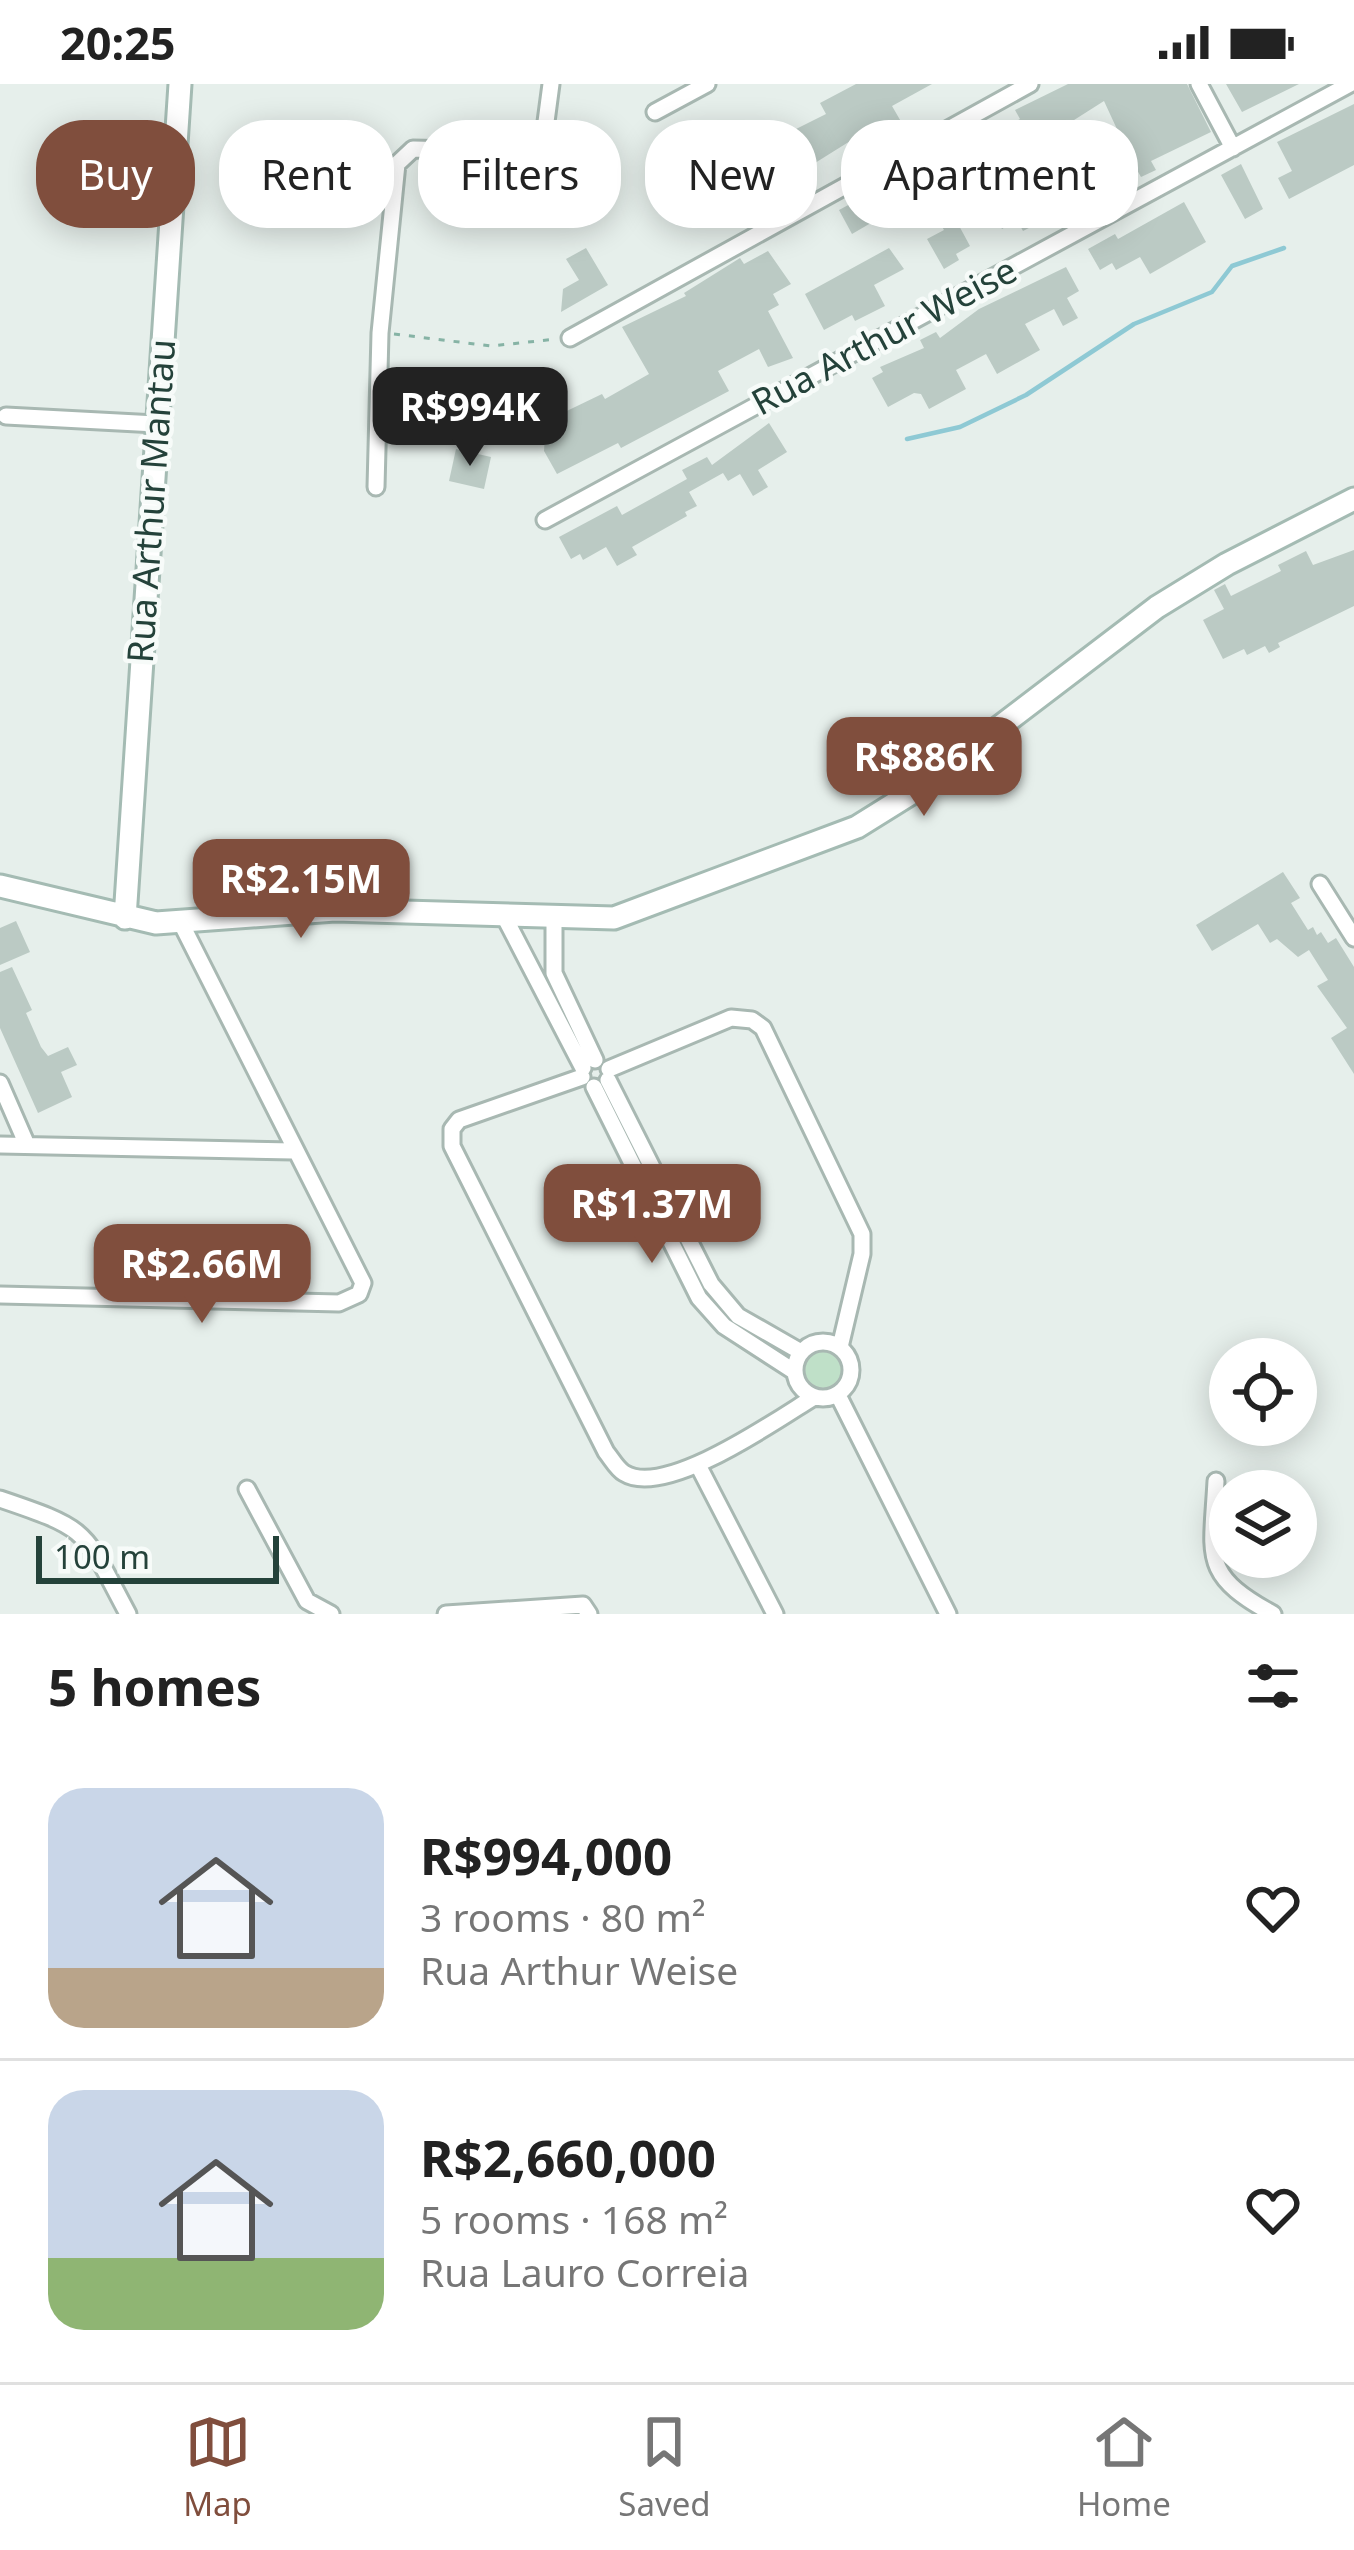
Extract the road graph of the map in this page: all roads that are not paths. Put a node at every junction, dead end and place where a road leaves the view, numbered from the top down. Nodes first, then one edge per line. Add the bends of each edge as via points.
1 (180, 84) edge
2 (551, 84) edge
3 (707, 84) edge
4 (1030, 84) edge
5 (1199, 84) edge
6 (1350, 84) edge
7 (655, 112) dead end
8 (1233, 148) junction
9 (570, 338) road end
10 (6, 416) dead end
11 (156, 424) junction
12 (376, 487) dead end
13 (1354, 499) edge
14 (545, 520) dead end
15 (1320, 884) dead end
16 (0, 886) edge
17 (505, 918) junction
18 (125, 919) junction
19 (554, 920) junction
20 (181, 923) junction
21 (1354, 938) edge
22 (595, 1073) junction
23 (0, 1083) edge
24 (0, 1145) edge
25 (27, 1145) junction
26 (293, 1151) junction
27 (0, 1295) edge
28 (841, 1347) junction
29 (801, 1352) junction
30 (795, 1372) junction
31 (838, 1395) junction
32 (814, 1397) junction
33 (699, 1467) junction
34 (247, 1489) dead end
35 (0, 1499) edge
36 (1222, 1578) edge
37 (128, 1614) edge
38 (331, 1614) edge
39 (446, 1614) edge
40 (589, 1614) edge
41 (775, 1614) edge
42 (948, 1614) edge
43 (1273, 1614) edge

1 - 11 street, Rua Arthur Mantau
2 - 12 street via 542,152 413,149 397,164
3 - 7 street
4 - 9 street
5 - 8 street
6 - 8 street, Rua Arthur Weise
8 - 14 street, Rua Arthur Weise
10 - 11 street
11 - 18 street, Rua Arthur Mantau
13 - 19 street via 1157,607 918,789 856,826 614,919
15 - 21 street
16 - 18 street
17 - 19 street
17 - 20 street via 334,910
17 - 22 street
18 - 20 street
19 - 22 street via 554,973
20 - 26 street
22 - 28 street via 731,1018 763,1028 862,1234
22 - 29 street via 711,1284 738,1316
22 - 30 street via 699,1298 724,1326
22 - 33 street via 459,1120 452,1146 606,1452 638,1478
23 - 25 street
24 - 25 street
25 - 26 street
26 - 27 street via 363,1283 351,1301
28 - 29 street via 819,1342
28 - 31 street via 852,1366
29 - 30 street
30 - 32 street
31 - 32 street
31 - 42 street
32 - 33 street
33 - 41 street
34 - 38 street via 307,1601
35 - 37 street via 69,1522 86,1536
36 - 43 street
39 - 40 street via 584,1605

